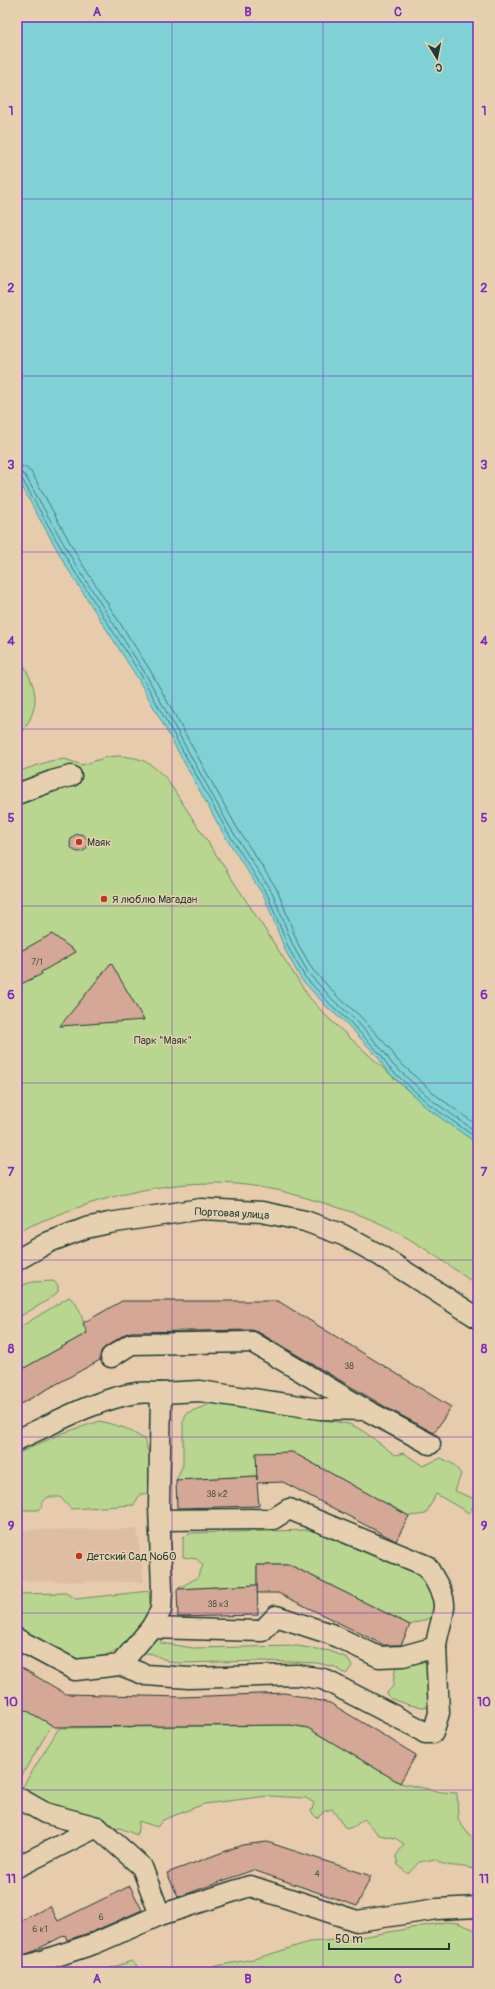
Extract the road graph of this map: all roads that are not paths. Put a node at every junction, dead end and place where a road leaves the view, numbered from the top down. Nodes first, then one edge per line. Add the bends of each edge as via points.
1 (71, 776) dead end
2 (17, 794) edge
3 (17, 1260) edge
4 (478, 1318) edge
5 (111, 1357) dead end
6 (161, 1393) junction
7 (366, 1410) junction
8 (17, 1440) edge
9 (430, 1444) dead end
10 (160, 1520) junction
11 (151, 1628) junction
12 (17, 1639) edge
13 (436, 1647) junction
14 (120, 1665) junction
15 (17, 1797) edge
16 (97, 1827) junction
17 (17, 1867) edge
18 (478, 1907) edge
19 (160, 1915) junction
20 (17, 1970) edge

1 - 2 street
3 - 4 street, Портовая улица via 49,1242 86,1228 116,1222 201,1209 262,1212 305,1221 343,1235
5 - 7 street via 131,1344 252,1342
6 - 7 street via 200,1391 320,1409
6 - 8 street via 138,1392 100,1402
6 - 10 street
7 - 9 street
10 - 11 street via 162,1590 160,1610
10 - 13 street via 273,1519 289,1509 427,1566 443,1597 444,1606
11 - 13 street via 262,1631 276,1616 331,1634 379,1657 403,1656
11 - 14 street
12 - 14 street via 75,1670
13 - 14 street via 439,1713 433,1733 425,1733 323,1679 297,1675 189,1678 146,1675
15 - 16 street via 45,1812
16 - 17 street
16 - 19 street via 142,1867
18 - 19 street via 437,1909 357,1921 250,1886
19 - 20 street via 96,1943

